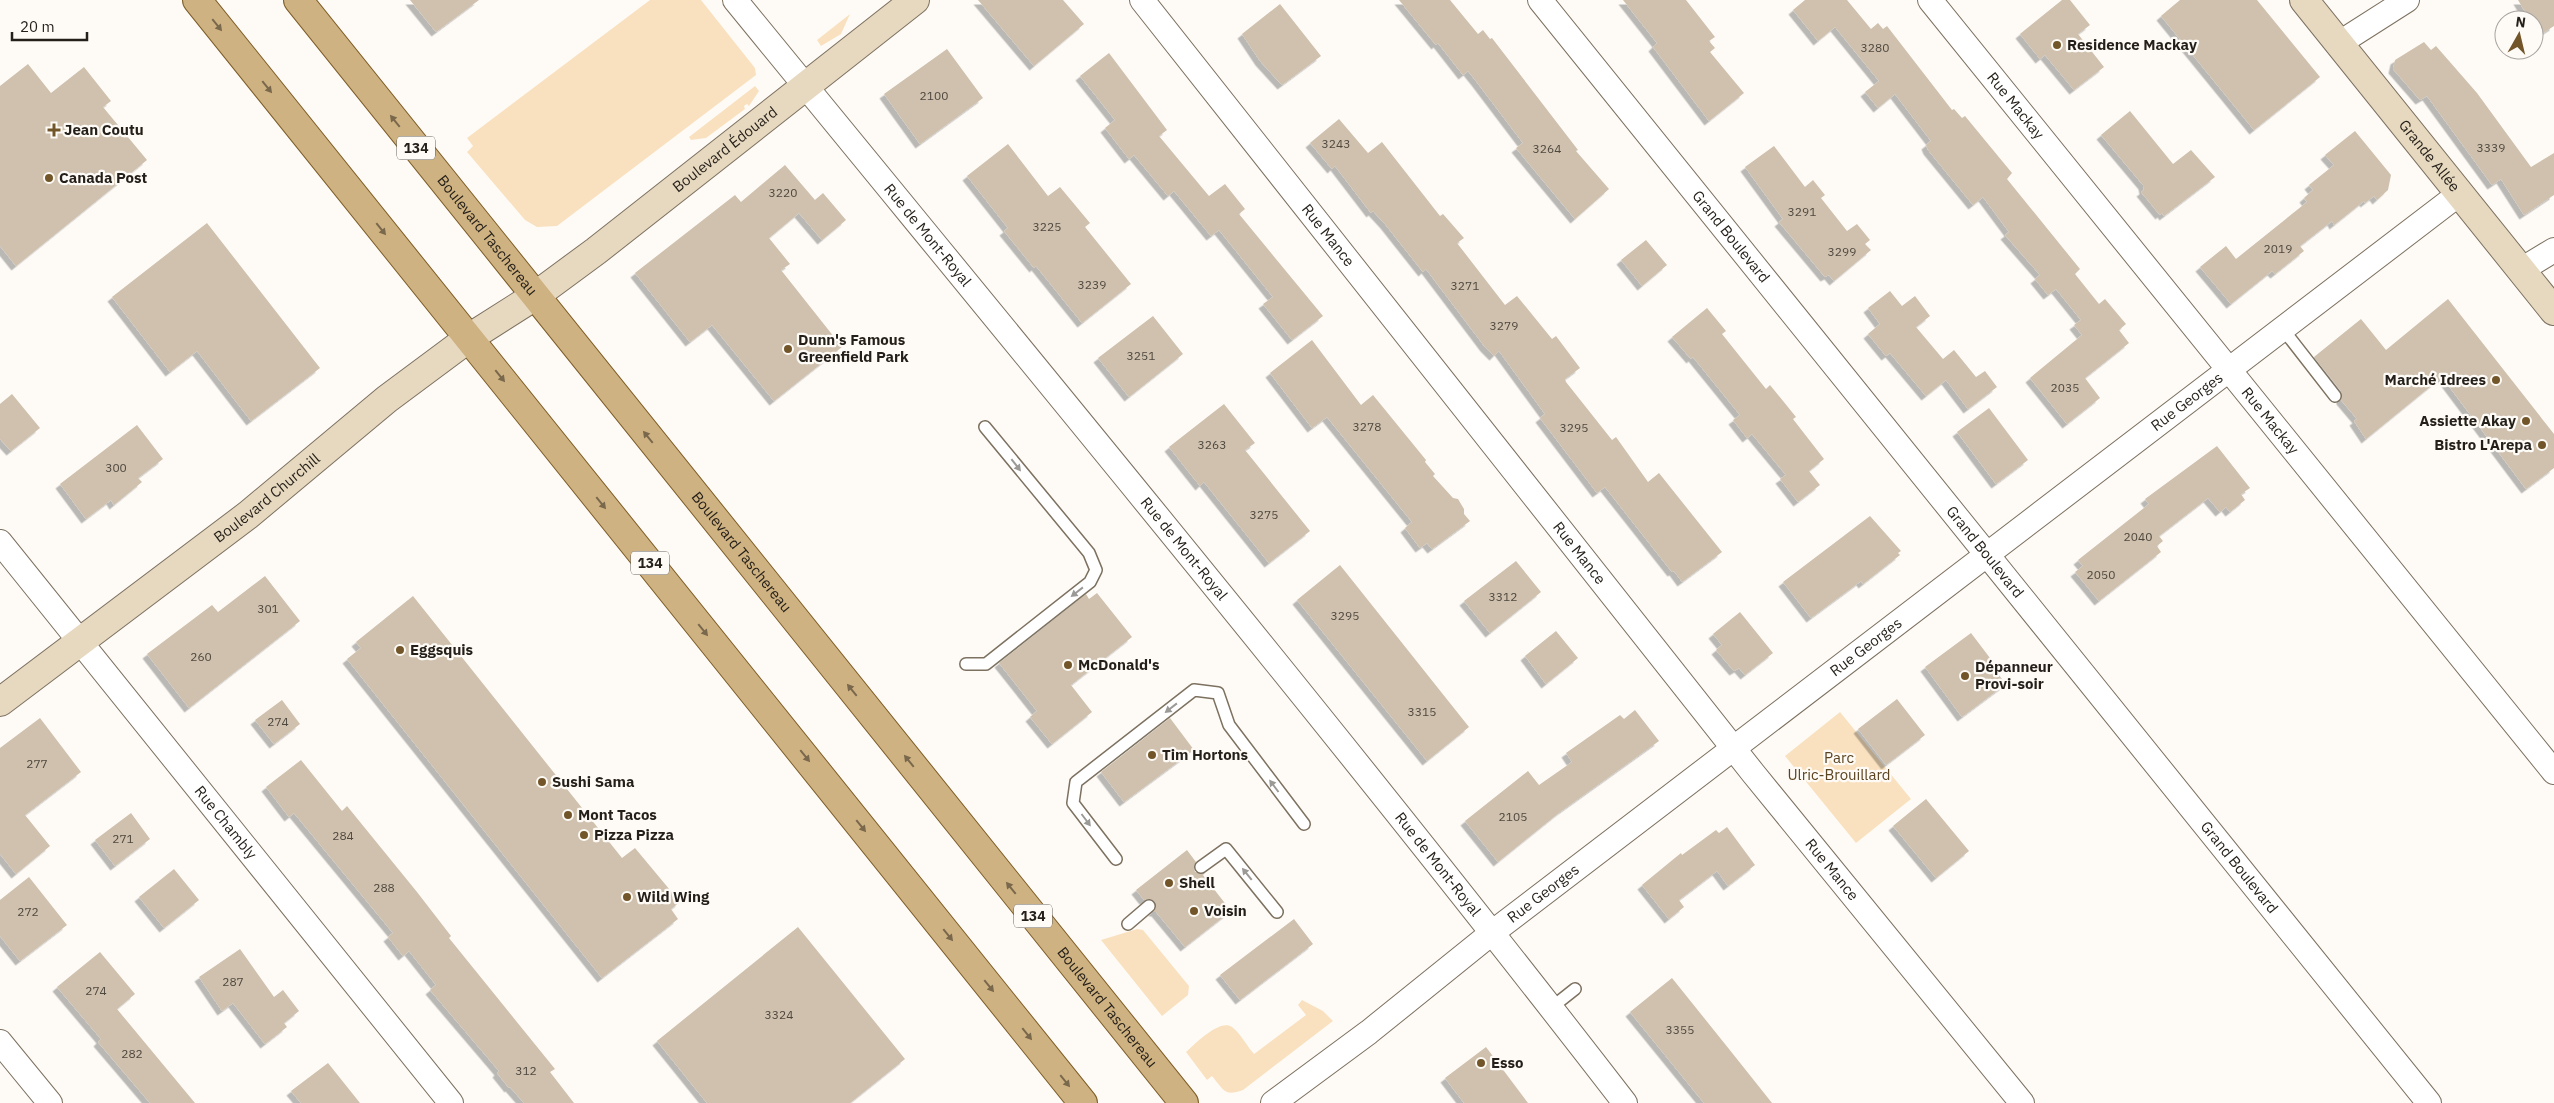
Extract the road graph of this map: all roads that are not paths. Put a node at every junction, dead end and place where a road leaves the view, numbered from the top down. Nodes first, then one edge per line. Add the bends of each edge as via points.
1 (197, 0) edge
2 (298, 0) edge
3 (735, 0) edge
4 (915, 0) edge
5 (1142, 0) edge
6 (1540, 0) edge
7 (1930, 0) edge
8 (2304, 0) edge
9 (2407, 0) edge
10 (2338, 44) junction
11 (804, 86) junction
12 (2459, 194) junction
13 (2554, 250) edge
14 (2521, 270) junction
15 (535, 296) junction
16 (2554, 311) edge
17 (2282, 328) junction
18 (469, 338) junction
19 (2229, 370) junction
20 (2335, 396) dead end
21 (985, 427) dead end
22 (0, 542) edge
23 (1987, 554) junction
24 (81, 641) junction
25 (966, 664) dead end
26 (0, 702) edge
27 (1733, 748) junction
28 (2554, 772) edge
29 (1304, 824) dead end
30 (1116, 859) dead end
31 (1200, 867) dead end
32 (1149, 906) dead end
33 (1277, 912) dead end
34 (1128, 924) dead end
35 (1493, 932) junction
36 (1575, 989) dead end
37 (1551, 1008) junction
38 (0, 1042) edge
39 (50, 1103) edge
40 (451, 1103) edge
41 (1083, 1103) edge
42 (1184, 1103) edge
43 (1273, 1103) edge
44 (1625, 1103) edge
45 (2022, 1103) edge
46 (2429, 1103) edge

1 -> 18 main road, 134
15 -> 2 main road, Boulevard Taschereau / 134
3 - 11 street, Rue de Mont-Royal
4 - 11 street, Boulevard Édouard
5 - 27 street, Rue Mance
6 - 23 street, Grand Boulevard
7 - 19 street, Rue Mackay
8 - 10 street, Grande Allée
9 - 10 street
10 - 12 street, Grande Allée
11 - 15 street, Boulevard Édouard
11 - 35 street, Rue de Mont-Royal
12 - 14 street, Grande Allée
12 - 17 street, Rue Georges
13 - 14 street
14 - 16 street, Grande Allée
15 - 18 street, Boulevard Churchill
42 -> 15 main road, Boulevard Taschereau / 134
17 - 19 street, Rue Georges
17 - 20 lane
18 - 24 street, Boulevard Churchill via 387,399 248,515
18 -> 41 main road, 134
19 - 23 street, Rue Georges
19 - 28 street, Rue Mackay
21 -> 25 lane via 1089,553 1096,570 1090,582 986,664
22 - 24 street, Rue Chambly
23 - 27 street, Rue Georges
23 - 46 street, Grand Boulevard
24 - 26 street, Boulevard Churchill
24 - 40 street, Rue Chambly
27 - 35 street, Rue Georges
27 - 45 street, Rue Mance
29 -> 30 lane via 1228,725 1218,693 1194,690 1076,782 1073,802
33 -> 31 lane via 1226,849
32 - 34 lane
35 - 37 street, Rue de Mont-Royal
35 - 43 street, Rue Georges via 1369,1032
36 - 37 lane
37 - 44 street, Rue de Mont-Royal
38 - 39 street

